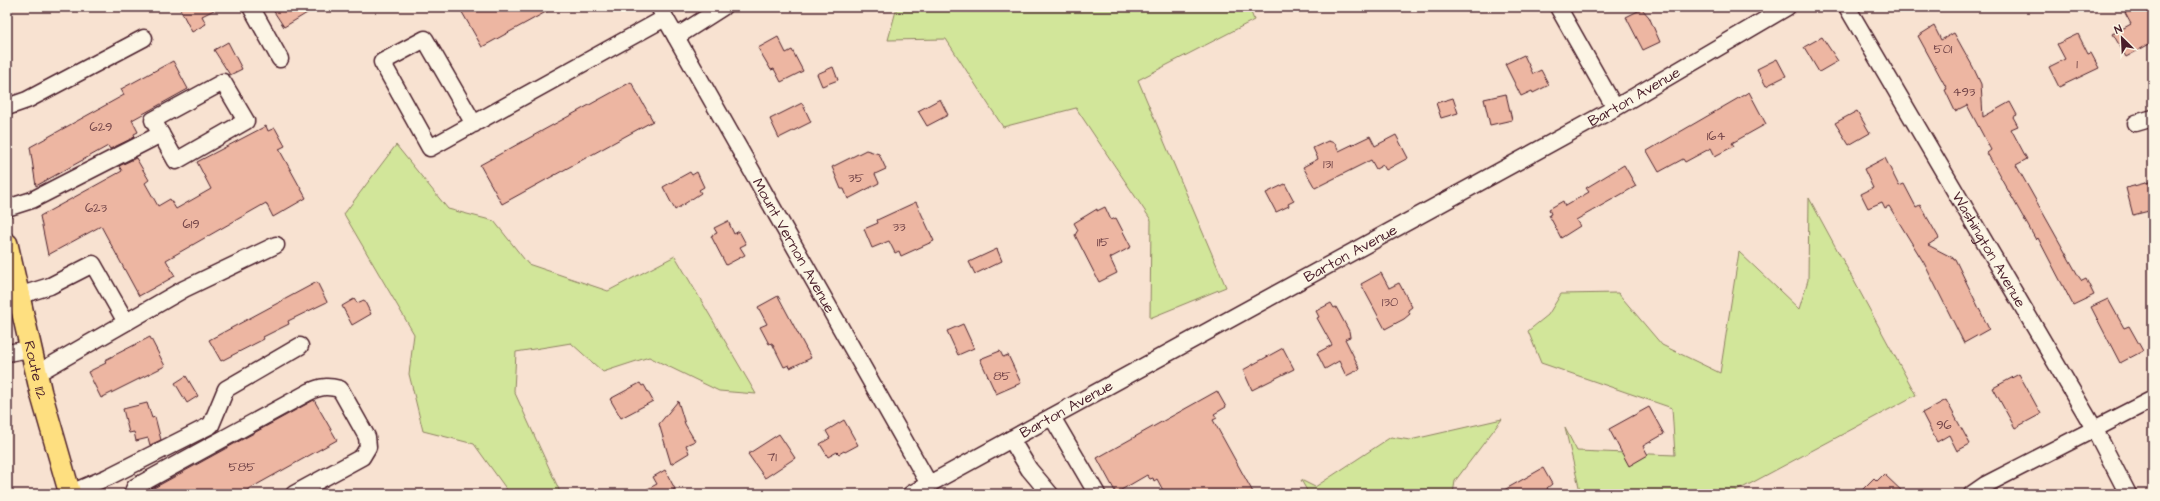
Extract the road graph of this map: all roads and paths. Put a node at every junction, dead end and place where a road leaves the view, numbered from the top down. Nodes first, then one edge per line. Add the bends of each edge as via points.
1 (251, 7) edge
2 (723, 7) edge
3 (1558, 7) edge
4 (1787, 7) edge
5 (1847, 7) edge
6 (662, 12) edge
7 (1762, 13) edge
8 (676, 37) junction
9 (144, 38) dead end
10 (280, 59) dead end
11 (7, 107) edge
12 (1615, 108) junction
13 (2153, 118) edge
14 (2136, 123) dead end
15 (474, 124) junction
16 (161, 134) junction
17 (7, 208) edge
18 (7, 244) edge
19 (276, 245) dead end
20 (13, 286) edge
21 (126, 322) junction
22 (300, 346) dead end
23 (30, 349) junction
24 (7, 353) edge
25 (36, 374) junction
26 (2153, 398) edge
27 (1052, 416) junction
28 (2095, 430) junction
29 (1011, 439) junction
30 (928, 484) junction
31 (69, 494) edge
32 (132, 494) edge
33 (294, 494) edge
34 (911, 494) edge
35 (1050, 494) edge
36 (1097, 494) edge
37 (1972, 494) edge
38 (2128, 494) edge

1 - 10 street
2 - 8 street
3 - 12 street
4 - 7 street, Barton Avenue
5 - 28 street, Washington Avenue
6 - 8 street, Mount Vernon Avenue
6 - 15 street
7 - 12 street, Barton Avenue
8 - 30 street, Mount Vernon Avenue
9 - 11 street via 27,100
12 - 27 street, Barton Avenue
13 - 14 street
15 - 15 street via 430,148 382,62 425,39
16 - 16 street via 153,120 223,82 246,121 176,161
16 - 17 street via 32,200
18 - 20 main road, Route 112
19 - 21 street via 184,289
20 - 21 street via 50,286 93,264
20 - 23 main road, Route 112
21 - 25 street
22 - 31 street via 226,389 211,425
23 - 24 street
23 - 25 main road, Route 112
25 - 31 main road, Route 112
26 - 28 street
27 - 29 street, Barton Avenue
27 - 36 street
28 - 37 street via 1985,484
28 - 38 street, Washington Avenue
29 - 30 street, Barton Avenue
29 - 35 street via 1029,469
30 - 34 street, Barton Avenue
32 - 33 street via 135,487 309,392 324,387 340,389 367,438 368,447 362,457

